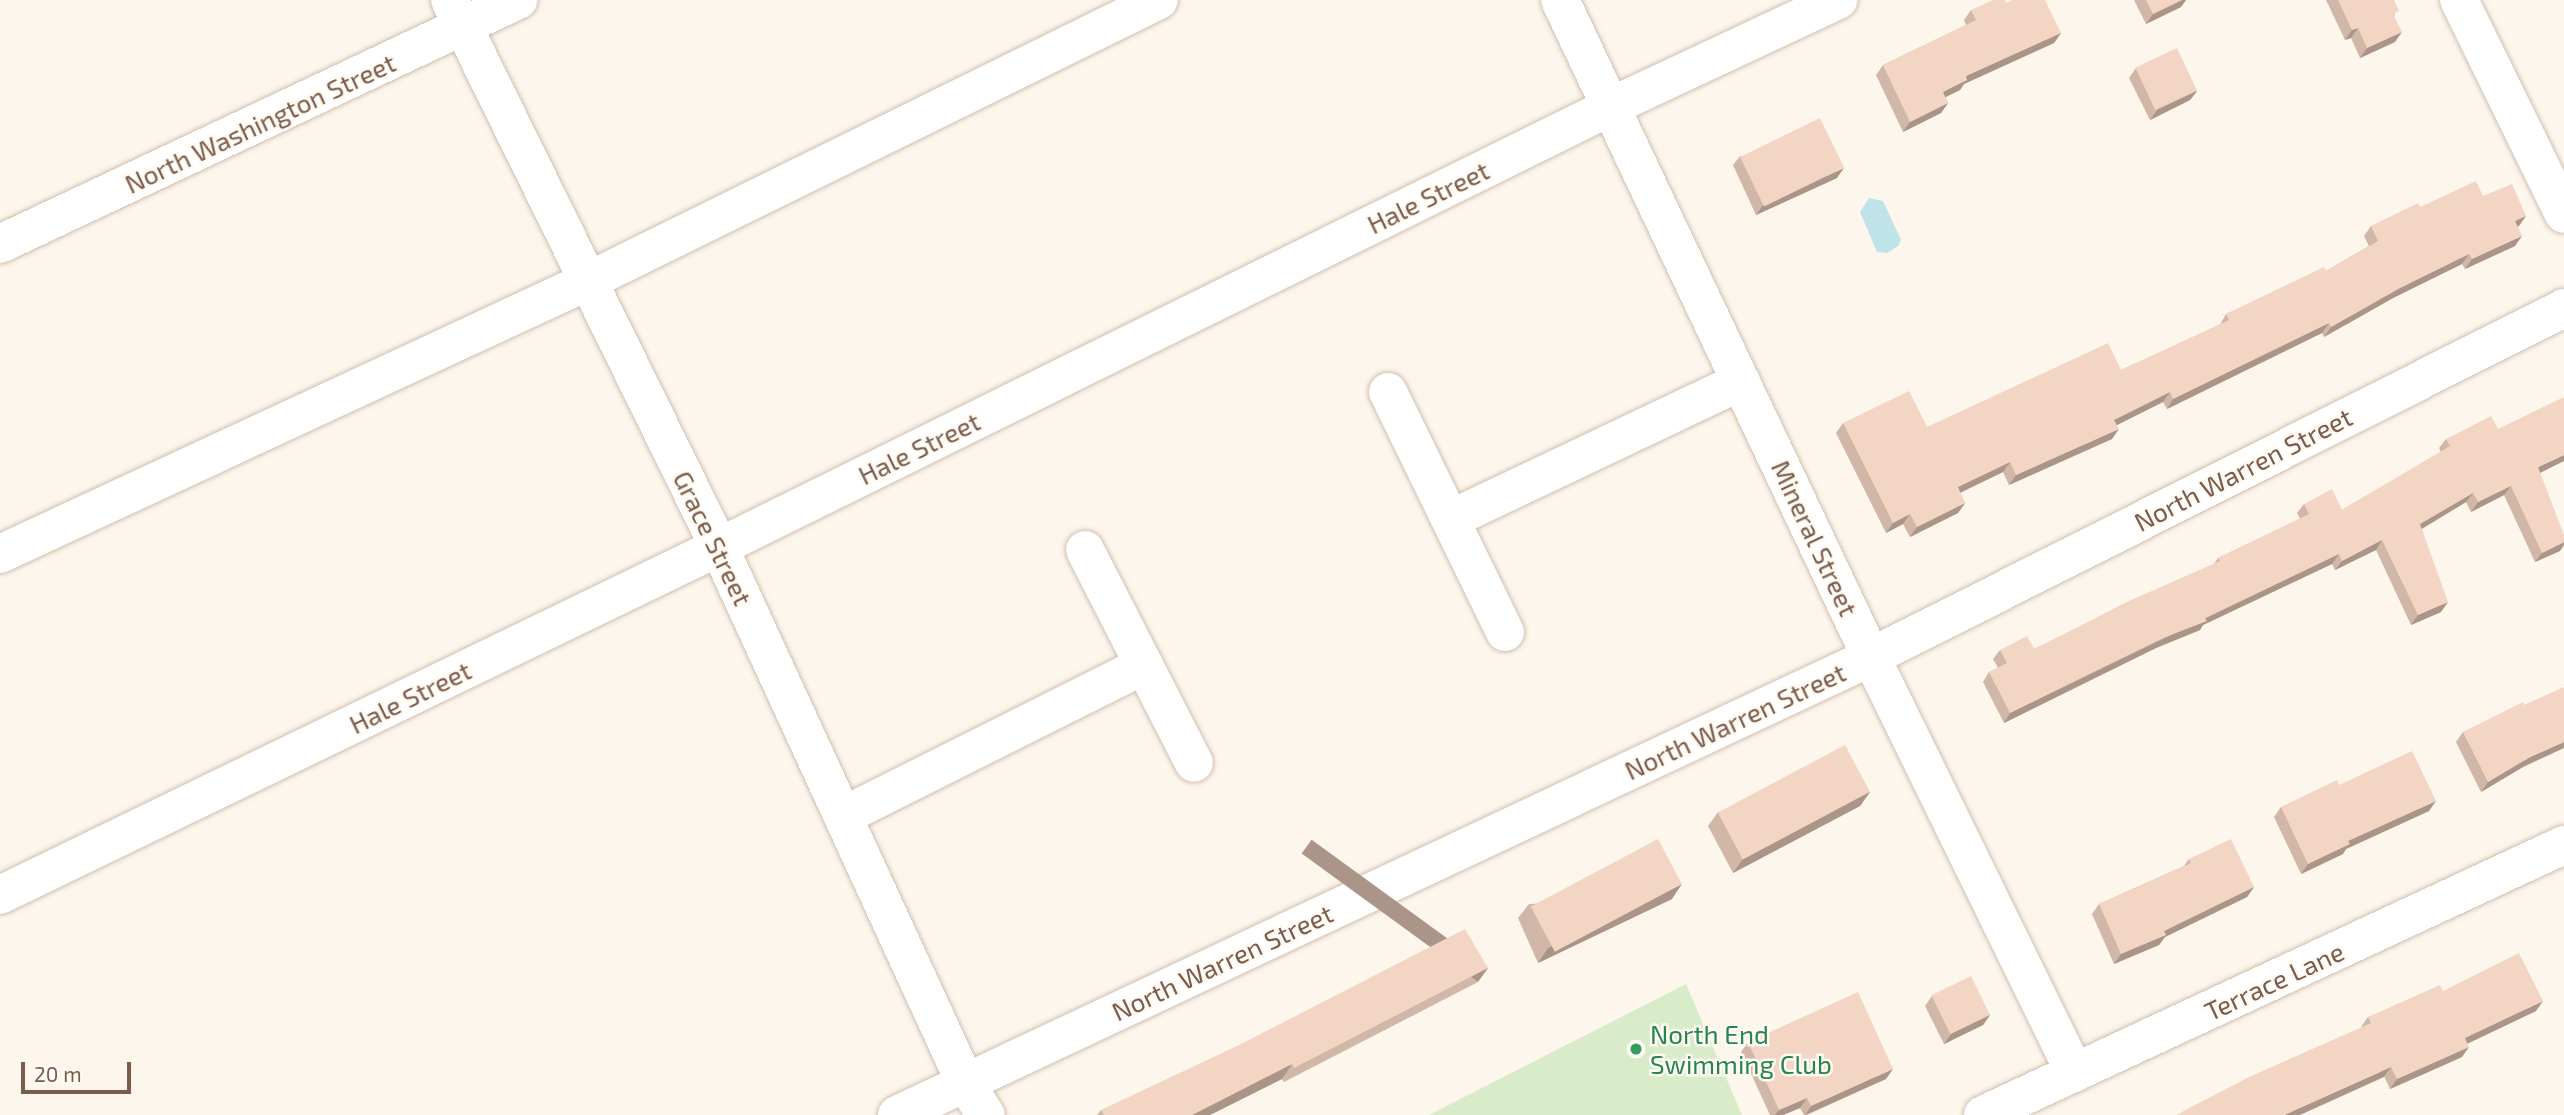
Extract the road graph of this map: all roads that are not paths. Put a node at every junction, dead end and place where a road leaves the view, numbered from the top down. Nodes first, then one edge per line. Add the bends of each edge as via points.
1 (518, 0) edge
2 (1159, 0) edge
3 (1560, 0) edge
4 (1838, 0) edge
5 (2459, 0) edge
6 (456, 14) edge
7 (1612, 107) junction
8 (2564, 214) edge
9 (0, 244) edge
10 (588, 281) junction
11 (2564, 307) edge
12 (1741, 381) junction
13 (1388, 392) dead end
14 (1451, 519) junction
15 (719, 547) junction
16 (1086, 550) dead end
17 (0, 554) edge
18 (1505, 632) dead end
19 (1871, 657) junction
20 (1144, 665) junction
21 (1194, 763) dead end
22 (843, 816) junction
23 (2564, 845) edge
24 (0, 895) edge
25 (2075, 1073) junction
26 (965, 1082) junction
27 (897, 1115) edge
28 (986, 1115) edge
29 (1983, 1115) edge

1 - 6 street, North Washington Street
2 - 10 street
3 - 7 street, Mineral Street
4 - 7 street, Hale Street
5 - 8 street
6 - 9 street, North Washington Street
6 - 10 street, Grace Street
7 - 12 street, Mineral Street
7 - 15 street, Hale Street
10 - 15 street, Grace Street
10 - 17 street
11 - 19 street, North Warren Street
12 - 14 street
12 - 19 street, Mineral Street
13 - 14 street
14 - 18 street
15 - 22 street, Grace Street
15 - 24 street, Hale Street
16 - 20 street
19 - 25 street, Mineral Street
19 - 26 street, North Warren Street
20 - 21 street
20 - 22 street
22 - 26 street, Grace Street
23 - 25 street, Terrace Lane
25 - 29 street, Terrace Lane
26 - 27 street, North Warren Street
26 - 28 street, Grace Street

